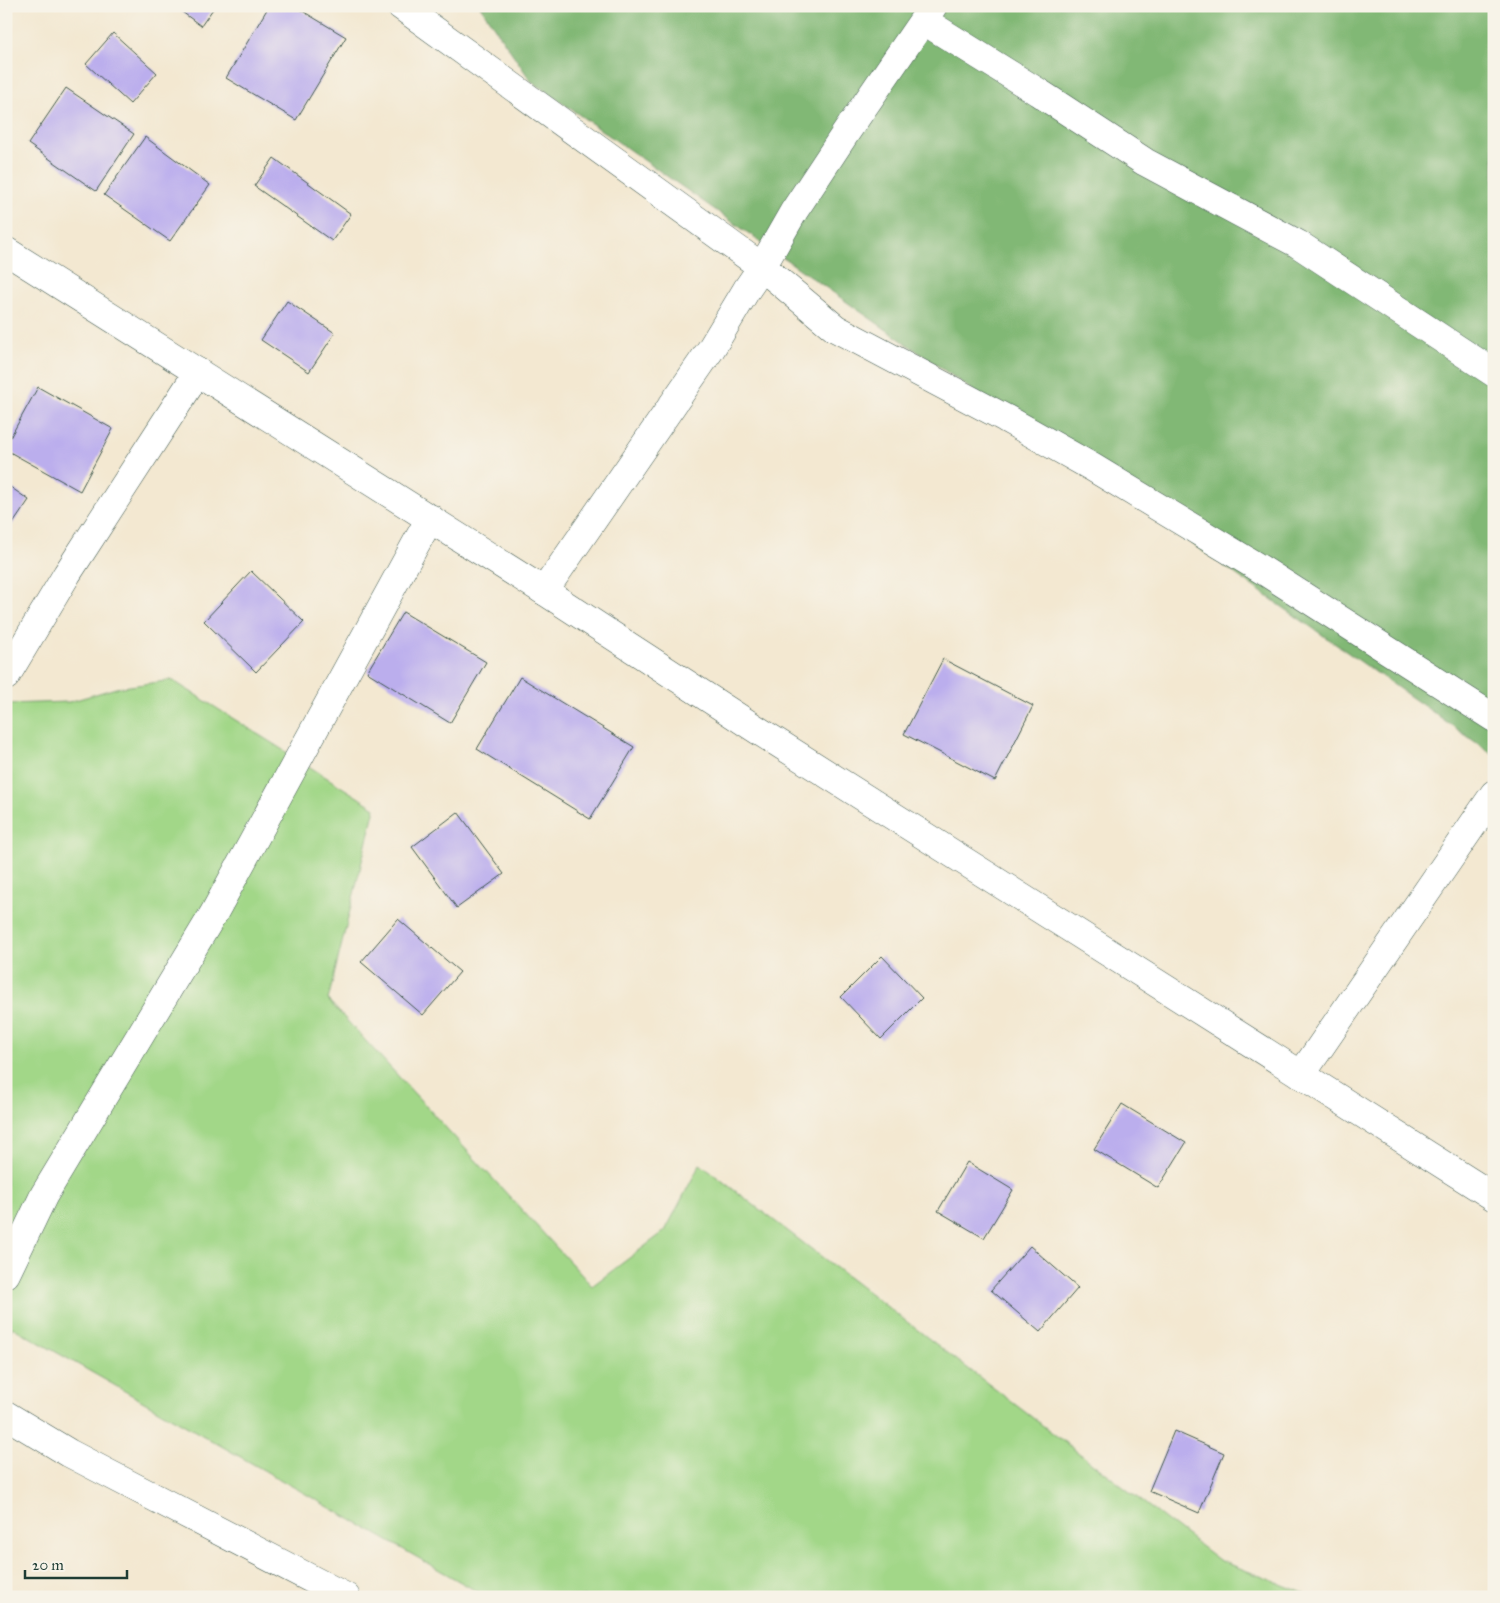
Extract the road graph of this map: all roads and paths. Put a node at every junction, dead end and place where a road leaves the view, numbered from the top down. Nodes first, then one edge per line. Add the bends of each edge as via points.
1 (401, 6) edge
2 (929, 13) edge
3 (6, 251) edge
4 (762, 267) junction
5 (198, 372) junction
6 (1494, 373) edge
7 (430, 518) junction
8 (544, 591) junction
9 (6, 676) edge
10 (1494, 718) edge
11 (1494, 794) edge
12 (1301, 1075) junction
13 (1494, 1198) edge
14 (6, 1274) edge
15 (6, 1415) edge
16 (346, 1597) edge

1 - 4 street
2 - 4 street via 794,211
2 - 6 street via 1038,92 1145,162 1298,244
3 - 5 street
4 - 8 street via 711,348
4 - 10 street via 835,328 1100,472 1264,571
5 - 7 street
5 - 9 street via 67,574
7 - 8 street
7 - 14 street via 214,913 44,1195
8 - 12 street
11 - 12 street
12 - 13 street
15 - 16 street via 69,1453

